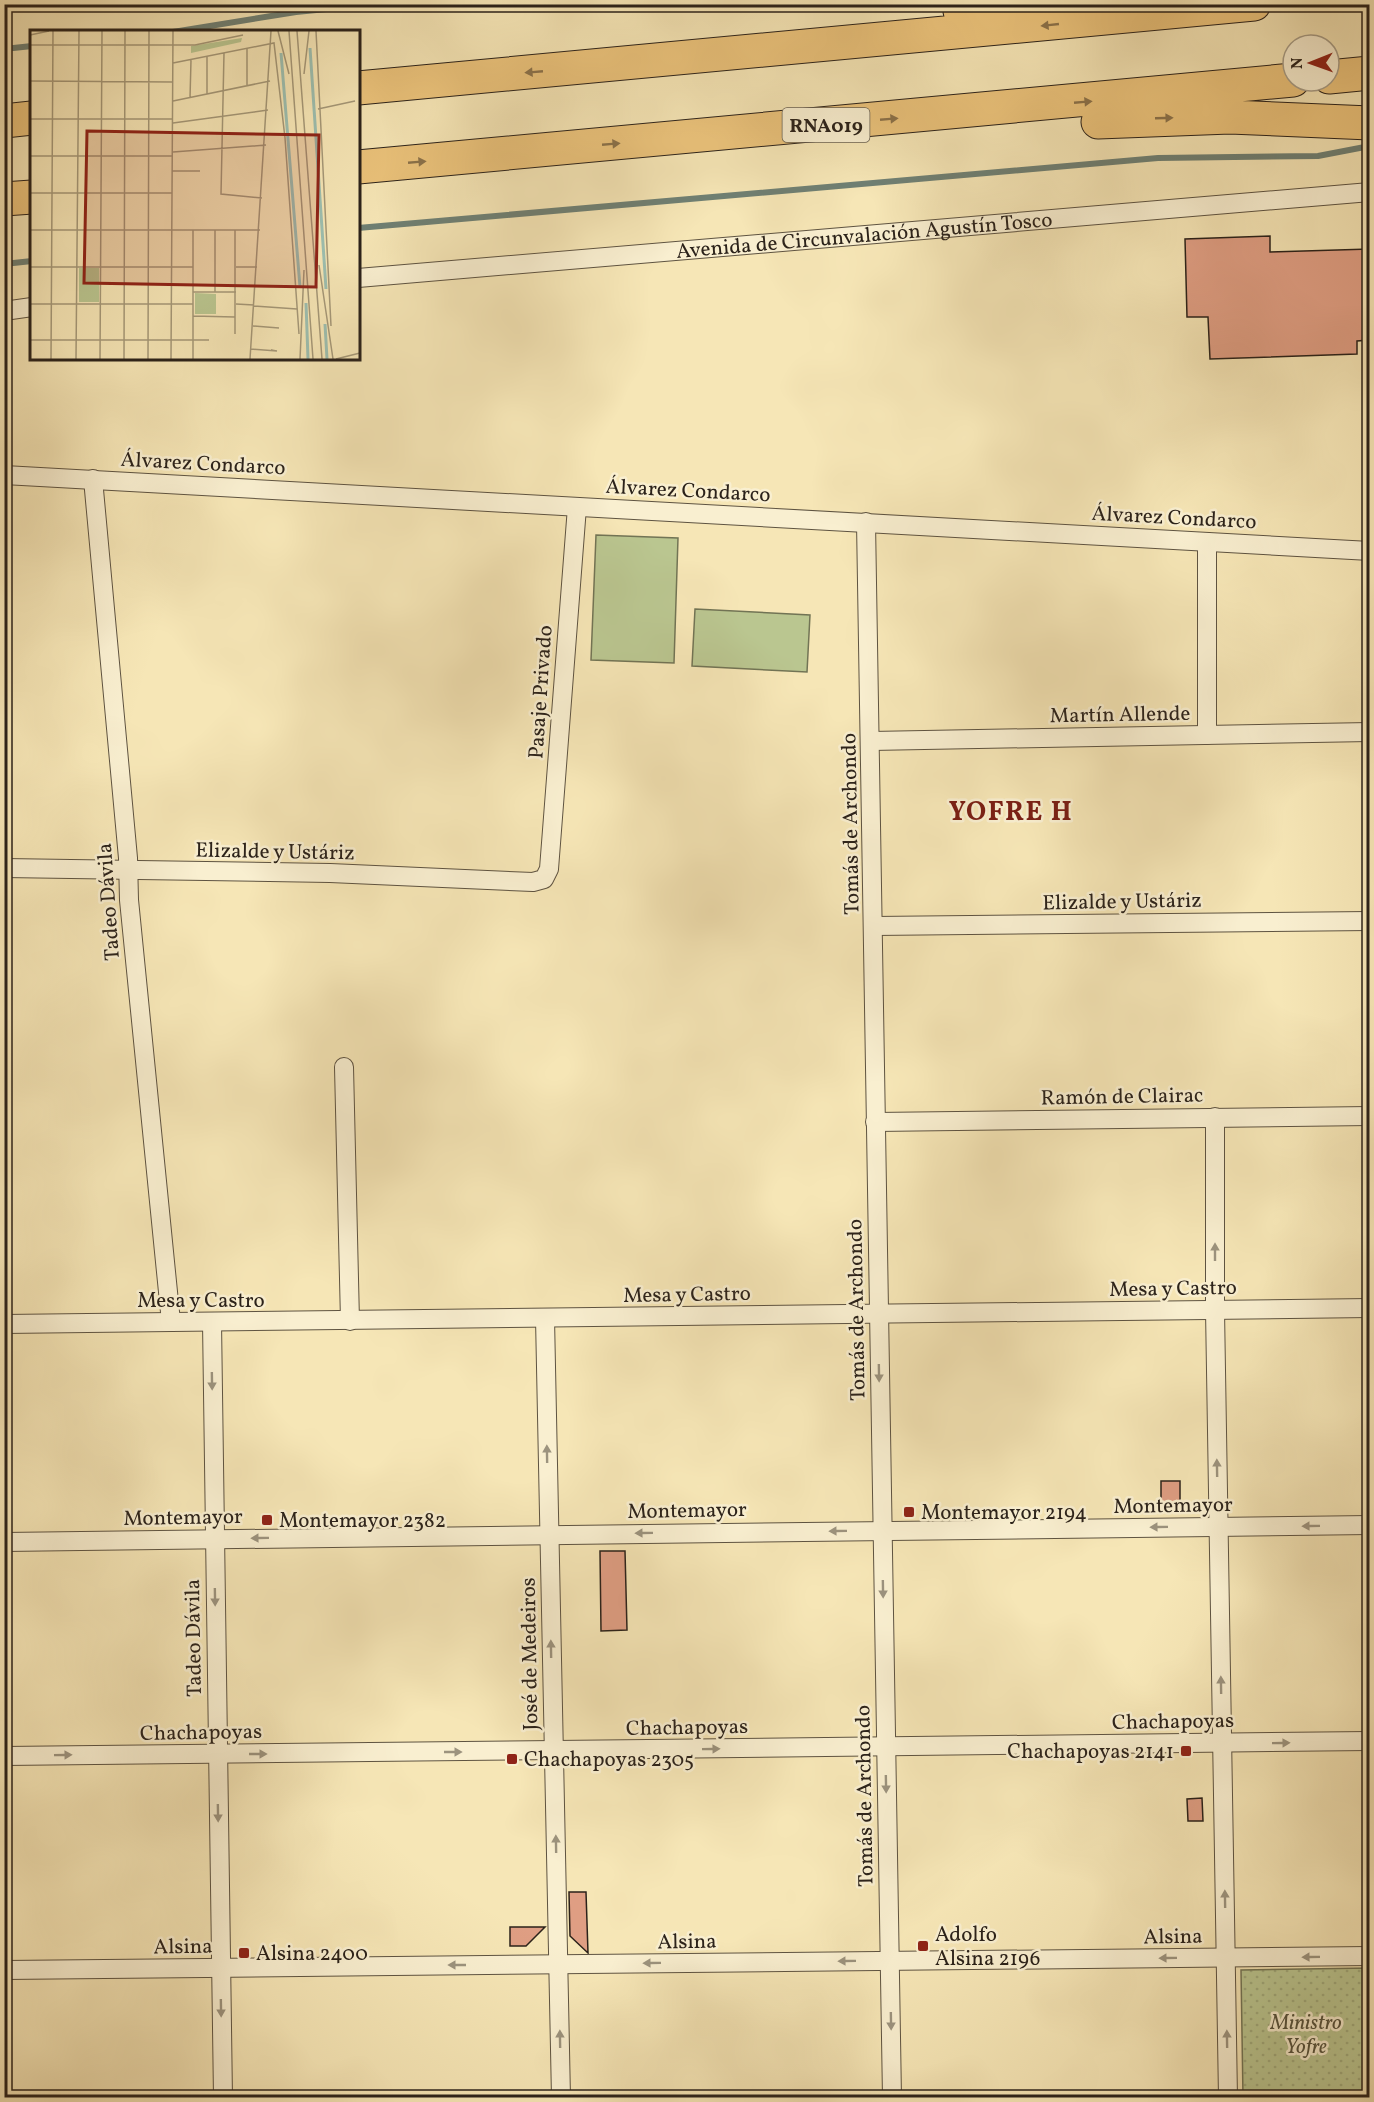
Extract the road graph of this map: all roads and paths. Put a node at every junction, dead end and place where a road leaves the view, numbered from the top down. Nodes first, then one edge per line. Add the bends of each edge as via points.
1 (1017, 4) edge
2 (1254, 4) edge
3 (592, 66) junction
4 (1370, 73) edge
5 (1341, 76) edge
6 (1281, 81) edge
7 (360, 88) edge
8 (959, 113) junction
9 (30, 118) edge
10 (4, 121) edge
11 (1370, 123) edge
12 (360, 167) edge
13 (1370, 192) edge
14 (30, 196) edge
15 (4, 199) edge
16 (360, 278) edge
17 (30, 307) edge
18 (4, 311) edge
19 (4, 475) edge
20 (93, 479) junction
21 (577, 507) junction
22 (866, 522) junction
23 (1207, 542) junction
24 (1370, 551) edge
25 (1370, 732) edge
26 (1208, 735) junction
27 (872, 741) junction
28 (4, 868) edge
29 (128, 871) junction
30 (544, 879) joint
31 (1370, 921) edge
32 (874, 926) junction
33 (344, 1067) dead end
34 (1370, 1116) edge
35 (1215, 1117) junction
36 (876, 1122) junction
37 (1370, 1308) edge
38 (1215, 1310) junction
39 (878, 1314) junction
40 (545, 1318) junction
41 (350, 1321) junction
42 (171, 1322) junction
43 (212, 1322) junction
44 (4, 1324) edge
45 (1370, 1525) edge
46 (1218, 1527) junction
47 (882, 1531) junction
48 (549, 1534) junction
49 (214, 1539) junction
50 (4, 1542) edge
51 (1370, 1742) edge
52 (1223, 1743) junction
53 (886, 1748) junction
54 (554, 1751) junction
55 (217, 1754) junction
56 (4, 1756) edge
57 (1370, 1956) edge
58 (1226, 1958) junction
59 (890, 1961) junction
60 (558, 1965) junction
61 (220, 1968) junction
62 (4, 1970) edge
63 (223, 2097) edge
64 (561, 2097) edge
65 (892, 2097) edge
66 (1228, 2097) edge

1 - 3 highway via 724,34
2 -> 3 highway
3 -> 7 highway
4 - 5 highway
8 -> 6 highway, RNA019
8 -> 11 highway via 1065,124 1230,117
12 -> 8 highway, RNA019
9 - 10 highway
13 - 16 street, Avenida de Circunvalación Agustín Tosco
14 - 15 highway
17 - 18 street
19 - 20 street, Álvarez Condarco
20 - 21 street, Álvarez Condarco
20 - 29 street, Tadeo Dávila
21 - 22 street, Álvarez Condarco
21 - 30 street, Pasaje Privado via 549,869
22 - 23 street, Álvarez Condarco
22 - 27 street, Tomás de Archondo
23 - 24 street, Álvarez Condarco
23 - 26 street
25 - 26 street, Martín Allende
26 - 27 street, Martín Allende
27 - 32 street, Tomás de Archondo
28 - 29 street, Elizalde y Ustáriz
29 - 30 street, Elizalde y Ustáriz via 330,873 532,882
29 - 42 street, Tadeo Dávila
31 - 32 street, Elizalde y Ustáriz
32 - 36 street, Tomás de Archondo
33 - 41 street
34 - 35 street, Ramón de Clairac
35 - 36 street, Ramón de Clairac
38 -> 35 street
36 - 39 street, Tomás de Archondo
37 - 38 street, Mesa y Castro
38 - 39 street, Mesa y Castro
46 -> 38 street
39 - 40 street, Mesa y Castro
39 -> 47 street, Tomás de Archondo
40 - 41 street, Mesa y Castro
48 -> 40 street, José de Medeiros
41 - 43 street, Mesa y Castro
42 - 43 street, Mesa y Castro
42 - 44 street, Mesa y Castro
43 -> 49 street, Tadeo Dávila
45 -> 46 street, Montemayor
46 -> 47 street, Montemayor
52 -> 46 street
47 -> 48 street, Montemayor
47 -> 53 street, Tomás de Archondo
48 -> 49 street, Montemayor
54 -> 48 street, José de Medeiros
49 - 50 street, Montemayor
49 -> 55 street, Tadeo Dávila
52 -> 51 street, Chachapoyas
52 - 53 street, Chachapoyas
58 -> 52 street
54 -> 53 street, Chachapoyas
53 -> 59 street, Tomás de Archondo
55 -> 54 street, Chachapoyas
60 -> 54 street, José de Medeiros
56 -> 55 street, Chachapoyas
55 -> 61 street, Tadeo Dávila
57 -> 58 street, Alsina
58 -> 59 street, Alsina
66 -> 58 street
59 -> 60 street, Alsina
59 -> 65 street, Tomás de Archondo
60 -> 61 street, Alsina
64 -> 60 street, José de Medeiros
61 - 62 street, Alsina
61 -> 63 street, Tadeo Dávila

